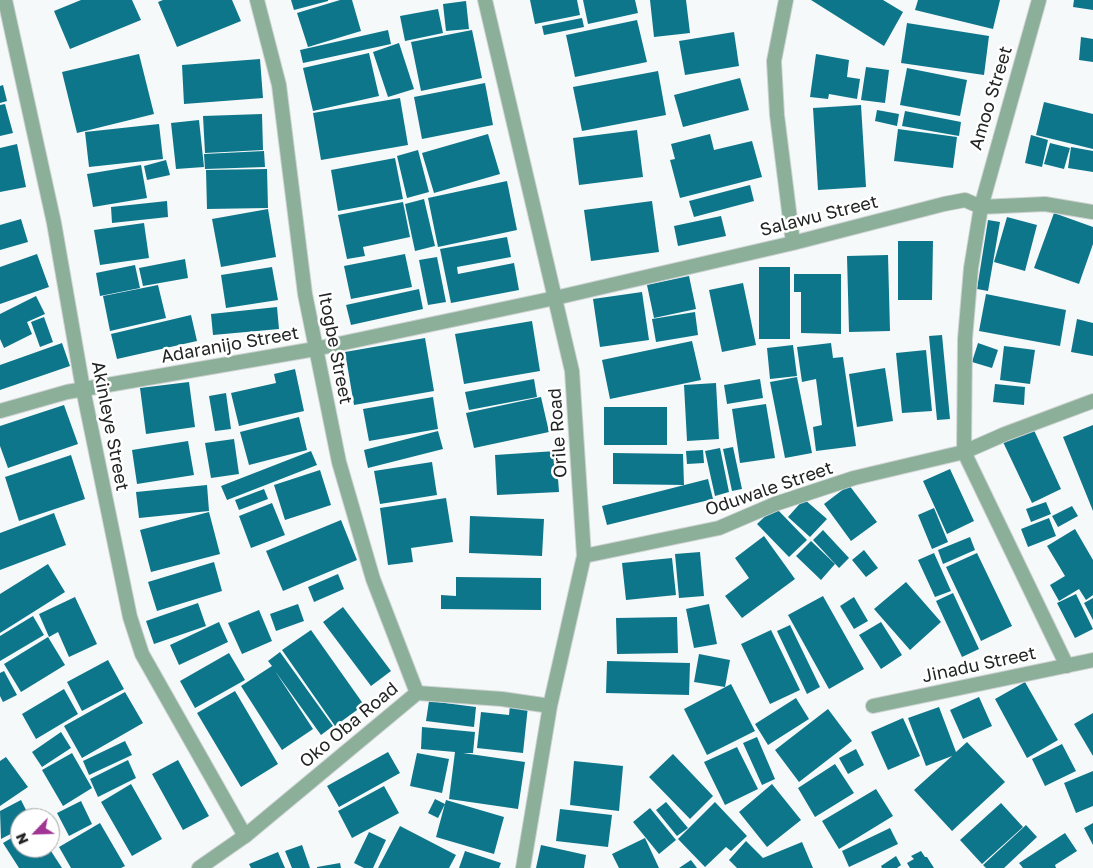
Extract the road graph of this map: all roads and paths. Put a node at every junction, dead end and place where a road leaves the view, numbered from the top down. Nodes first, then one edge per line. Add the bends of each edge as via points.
1 (5, 0) edge
2 (257, 0) edge
3 (485, 0) edge
4 (786, 0) edge
5 (1039, 0) edge
6 (981, 207) junction
7 (1093, 212) edge
8 (793, 243) junction
9 (555, 298) junction
10 (315, 349) junction
11 (83, 389) junction
12 (1093, 401) edge
13 (0, 411) edge
14 (964, 452) junction
15 (584, 556) junction
16 (1093, 660) edge
17 (1067, 666) junction
18 (417, 693) junction
19 (550, 706) junction
20 (873, 706) dead end
21 (245, 836) junction
22 (199, 868) edge
23 (523, 868) edge

1 - 11 street, Akinleye Street via 54,224
2 - 10 street, Itogbe Street via 279,85
3 - 9 street, Orile Road
4 - 8 street via 774,61 777,115
5 - 6 street, Amoo Street
6 - 7 street, Salawu Street via 1045,204
6 - 8 street, Salawu Street via 965,200 944,204
6 - 14 street, Amoo Street via 971,268 965,339
8 - 9 street, Salawu Street
9 - 10 street, Adaranijo Street
9 - 15 street, Orile Road via 572,371
10 - 11 street, Adaranijo Street
10 - 18 street, Itogbe Street via 339,462 371,570
11 - 13 street, Adaranijo Street
11 - 21 street, Akinleye Street via 130,617 142,654
12 - 14 street, Oduwale Street
14 - 15 street, Oduwale Street via 854,478 775,504 720,528
14 - 17 street
15 - 19 street, Orile Road
16 - 17 street, Jinadu Street
17 - 20 street, Jinadu Street
18 - 19 street, Oko Oba Road
18 - 21 street, Oko Oba Road
19 - 23 street, Orile Road
21 - 22 street, Oko Oba Road

